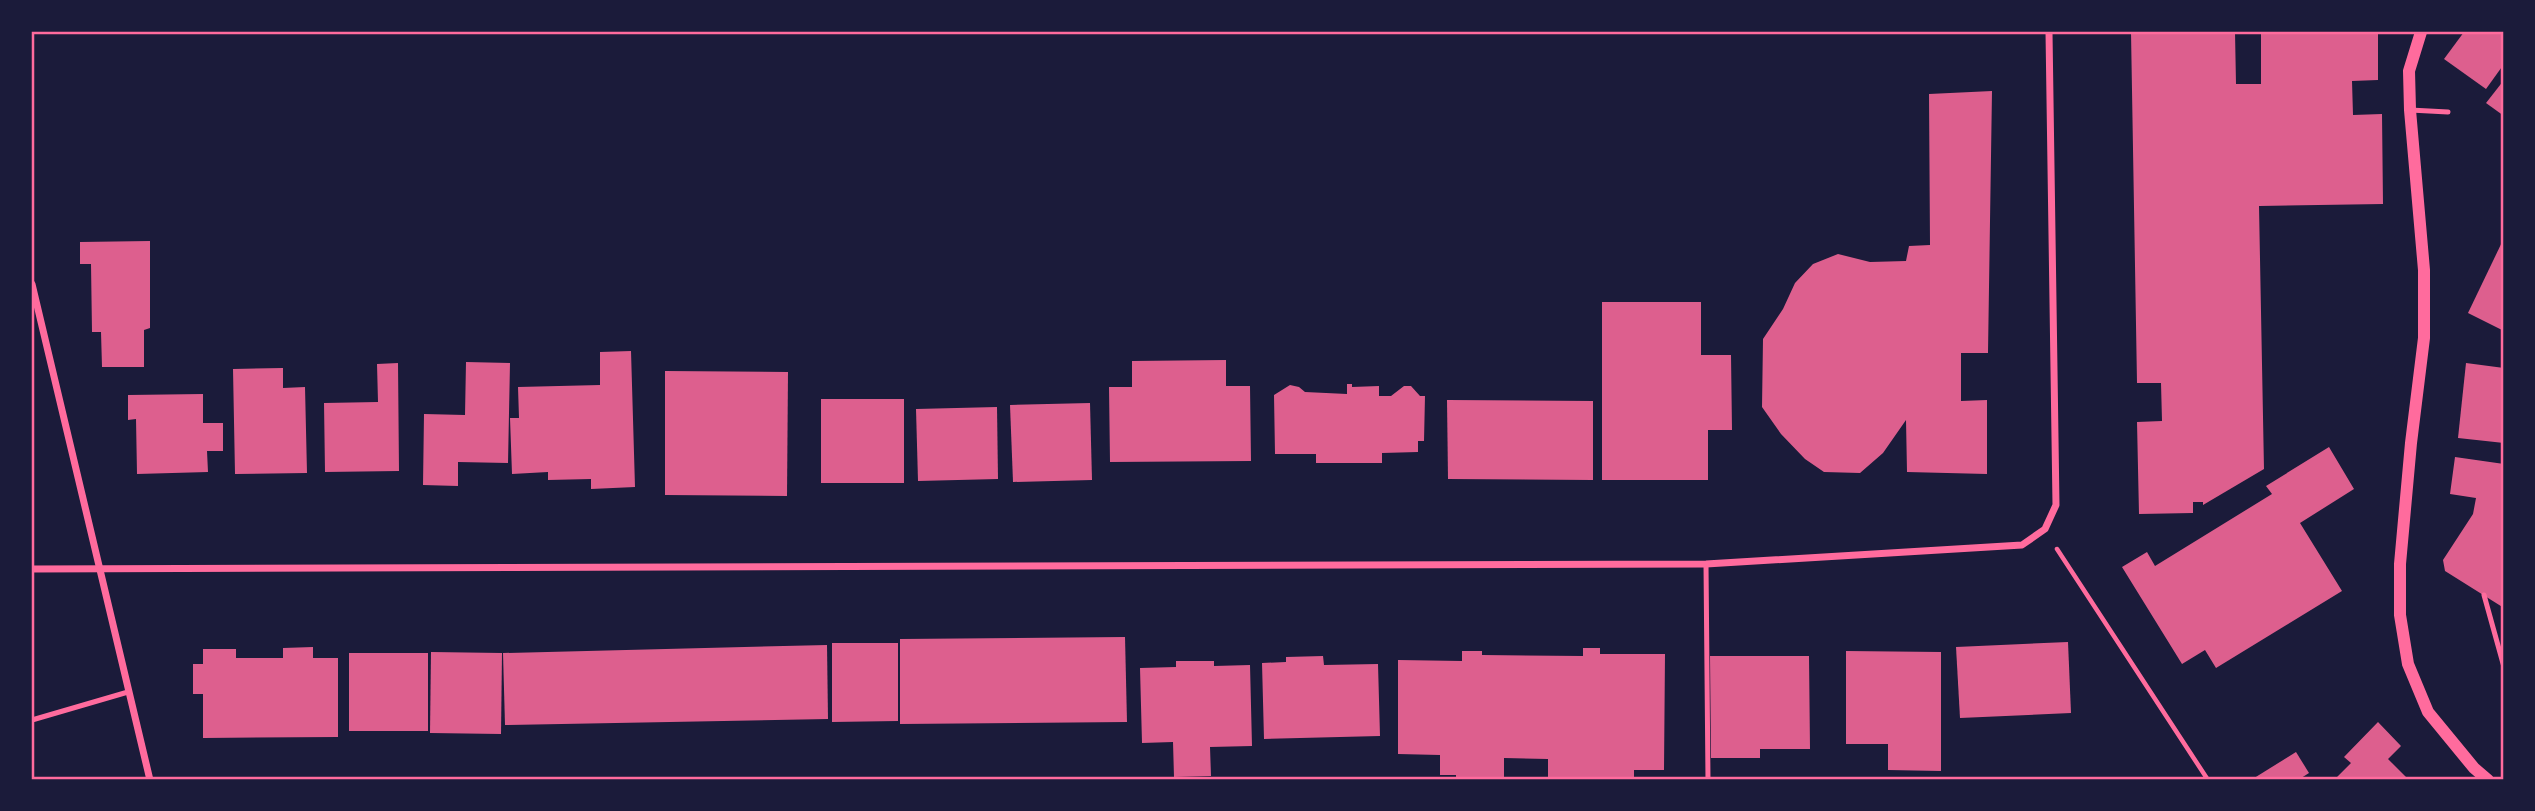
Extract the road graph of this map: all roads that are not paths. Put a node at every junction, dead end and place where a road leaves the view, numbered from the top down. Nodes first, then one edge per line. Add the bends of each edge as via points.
1 (2049, 32) edge
2 (2421, 32) edge
3 (2410, 110) junction
4 (2448, 112) dead end
5 (32, 285) edge
6 (1706, 565) junction
7 (98, 568) junction
8 (32, 569) edge
9 (2484, 595) dead end
10 (2504, 667) edge
11 (128, 692) junction
12 (32, 720) edge
13 (150, 779) edge
14 (1708, 779) edge
15 (2488, 779) edge

1 - 6 street via 2056,505 2045,529 2022,545
2 - 3 street via 2409,71
3 - 4 lane
3 - 15 street via 2424,270 2424,338 2408,470 2400,615 2408,664 2428,712
5 - 7 street
6 - 7 street
6 - 14 lane
7 - 8 street
7 - 11 street
9 - 10 lane
11 - 12 lane
11 - 13 street

